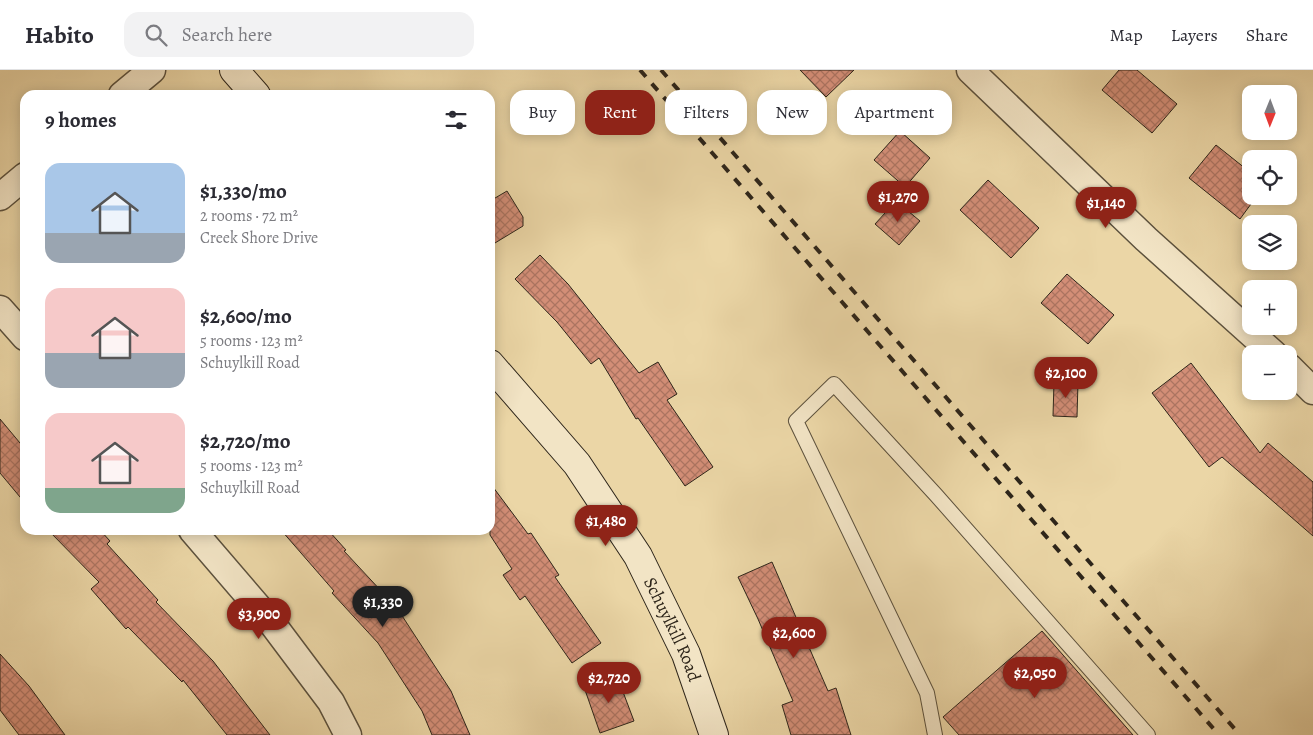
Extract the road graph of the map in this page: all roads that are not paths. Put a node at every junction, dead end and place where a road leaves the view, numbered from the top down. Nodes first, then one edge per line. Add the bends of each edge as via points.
1 (152, 70) edge
2 (234, 70) edge
3 (970, 70) edge
4 (128, 90) edge
5 (252, 90) edge
6 (20, 180) edge
7 (0, 197) edge
8 (0, 309) edge
9 (20, 332) edge
10 (1264, 345) edge
11 (495, 370) edge
12 (1297, 375) edge
13 (1313, 391) edge
14 (196, 535) edge
15 (348, 735) edge
16 (714, 735) edge
17 (935, 735) edge
18 (1148, 735) edge

1 - 4 street
2 - 5 street
3 - 10 street via 1146,239
6 - 7 street
8 - 9 street
11 - 16 street, Schuylkill Road via 577,464 638,556 686,654
12 - 13 street
14 - 15 street via 272,622 331,702
17 - 18 lane via 927,693 796,421 834,384

